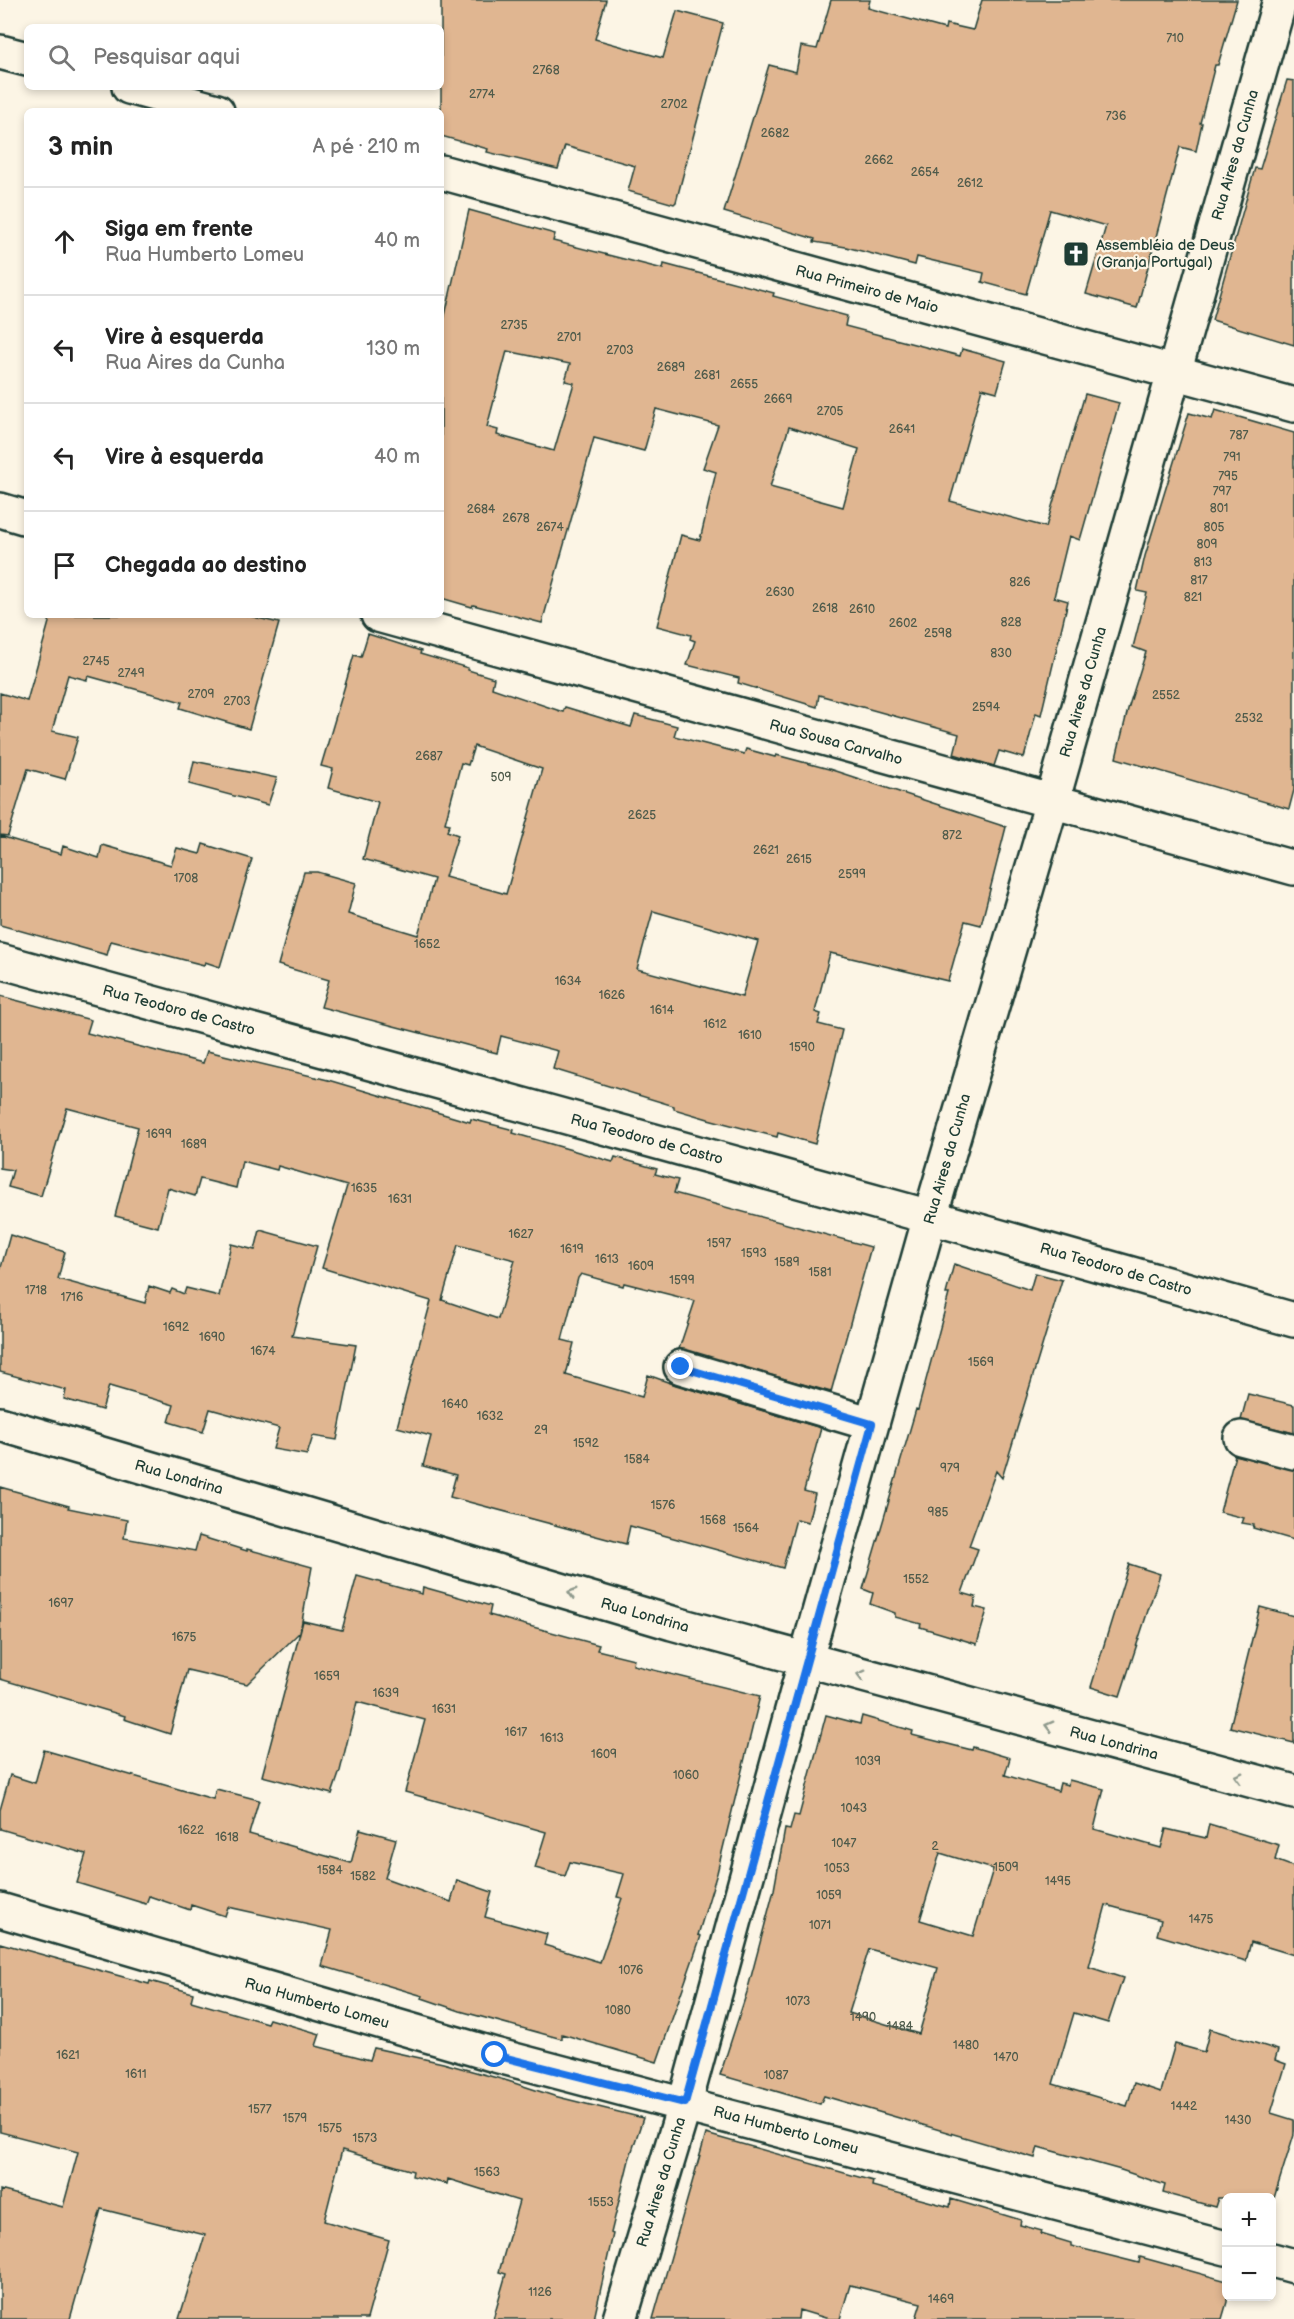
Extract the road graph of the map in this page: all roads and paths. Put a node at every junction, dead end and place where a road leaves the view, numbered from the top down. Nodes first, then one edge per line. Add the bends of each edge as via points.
1 (1280, 0) edge
2 (0, 52) edge
3 (24, 58) edge
4 (140, 90) edge
5 (206, 108) edge
6 (444, 173) edge
7 (1172, 372) junction
8 (1294, 405) edge
9 (0, 510) edge
10 (24, 517) edge
11 (389, 618) edge
12 (1052, 802) junction
13 (1294, 868) edge
14 (0, 961) edge
15 (930, 1216) junction
16 (1294, 1320) edge
17 (681, 1367) dead end
18 (0, 1424) edge
19 (872, 1424) junction
20 (1241, 1438) dead end
21 (1294, 1452) edge
22 (806, 1659) junction
23 (1294, 1792) edge
24 (0, 1910) edge
25 (685, 2103) junction
26 (1223, 2247) edge
27 (1276, 2261) edge
28 (1294, 2266) edge
29 (620, 2319) edge

1 - 7 street, Rua Aires da Cunha
2 - 3 street
4 - 5 street
6 - 7 street, Rua Primeiro de Maio
7 - 8 street, Rua Primeiro de Maio
7 - 12 street, Rua Aires da Cunha
9 - 10 street
11 - 12 street, Rua Sousa Carvalho
12 - 13 street, Rua Sousa Carvalho
12 - 15 street, Rua Aires da Cunha
14 - 15 street, Rua Teodoro de Castro
15 - 16 street, Rua Teodoro de Castro
15 - 19 street, Rua Aires da Cunha
17 - 19 street
22 -> 18 street, Rua Londrina
19 - 22 street, Rua Aires da Cunha
20 - 21 street
23 -> 22 street, Rua Londrina
22 - 25 street, Rua Aires da Cunha
24 - 25 street, Rua Humberto Lomeu via 495,2055
25 - 26 street, Rua Humberto Lomeu
25 - 29 street, Rua Aires da Cunha
27 - 28 street

